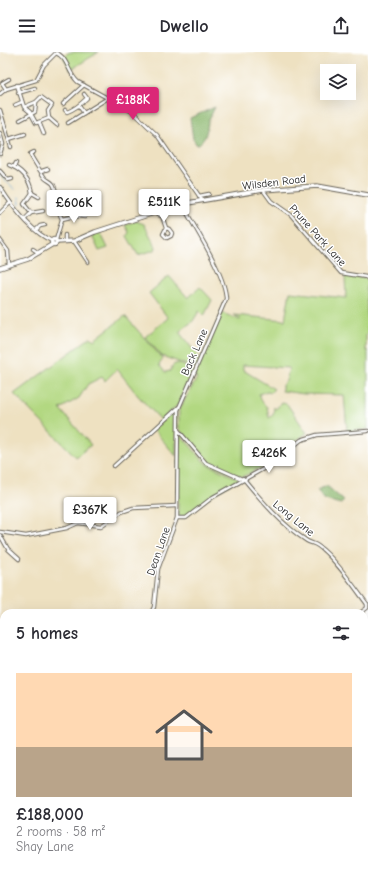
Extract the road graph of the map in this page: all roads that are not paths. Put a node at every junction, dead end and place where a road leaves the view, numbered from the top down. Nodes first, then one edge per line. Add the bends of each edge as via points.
1 (56, 52) edge
2 (7, 80) dead end
3 (17, 85) junction
4 (84, 86) junction
5 (6, 89) junction
6 (33, 89) dead end
7 (18, 92) junction
8 (0, 94) edge
9 (84, 94) dead end
10 (108, 98) junction
11 (22, 102) junction
12 (36, 102) junction
13 (63, 104) dead end
14 (15, 105) dead end
15 (78, 106) junction
16 (24, 107) junction
17 (0, 110) edge
18 (65, 110) dead end
19 (84, 113) junction
20 (32, 114) junction
21 (49, 118) junction
22 (20, 120) dead end
23 (39, 122) junction
24 (68, 123) dead end
25 (58, 125) dead end
26 (0, 133) edge
27 (25, 134) dead end
28 (44, 134) dead end
29 (8, 139) junction
30 (11, 147) dead end
31 (34, 152) dead end
32 (0, 154) edge
33 (16, 163) dead end
34 (9, 165) dead end
35 (14, 167) junction
36 (48, 169) dead end
37 (0, 171) edge
38 (42, 171) junction
39 (12, 179) dead end
40 (0, 188) edge
41 (263, 190) junction
42 (56, 192) junction
43 (32, 193) junction
44 (209, 194) dead end
45 (368, 195) edge
46 (199, 196) junction
47 (39, 197) dead end
48 (202, 201) junction
49 (10, 203) junction
50 (182, 204) junction
51 (163, 210) junction
52 (43, 211) dead end
53 (157, 212) junction
54 (0, 213) edge
55 (31, 213) junction
56 (75, 216) junction
57 (162, 216) junction
58 (85, 217) dead end
59 (62, 219) junction
60 (25, 220) junction
61 (45, 225) dead end
62 (166, 228) dead end
63 (36, 230) junction
64 (65, 235) dead end
65 (0, 240) edge
66 (57, 241) junction
67 (74, 241) junction
68 (34, 249) dead end
69 (39, 253) junction
70 (88, 262) dead end
71 (9, 265) junction
72 (0, 268) edge
73 (368, 280) edge
74 (179, 406) junction
75 (178, 429) junction
76 (368, 431) edge
77 (114, 466) dead end
78 (243, 479) junction
79 (177, 506) junction
80 (177, 518) junction
81 (0, 534) edge
82 (19, 559) dead end
83 (367, 604) edge
84 (153, 609) edge

1 - 3 street via 44,65 36,80
1 - 4 street via 60,54 74,78
2 - 5 street via 2,82
3 - 5 street
3 - 7 street
4 - 10 street
4 - 13 street
5 - 8 street
6 - 7 street
7 - 11 street
9 - 15 street via 87,98
10 - 19 street
10 - 46 street via 128,107 157,135
11 - 14 street
11 - 16 street
12 - 16 street
12 - 20 street via 35,112
12 - 21 street via 41,97 52,105 48,111
15 - 18 street via 72,111
15 - 19 street
16 - 20 street
17 - 29 street
19 - 24 street
20 - 22 street
20 - 23 street via 35,122
21 - 23 street
21 - 25 street
23 - 28 street
26 - 32 street via 3,144
27 - 29 street
29 - 30 street
31 - 38 street via 30,154
33 - 35 street
34 - 35 street
35 - 43 street via 20,169
36 - 38 street
37 - 39 street via 8,180
38 - 42 street via 54,184
40 - 49 street
41 - 45 main road, Wilsden Road via 317,186
41 - 48 main road, Wilsden Road
41 - 73 street, Prune Park Lane via 271,201 291,215 341,273 366,277
42 - 56 street via 67,194
42 - 59 street via 58,211
43 - 47 street
43 - 55 street via 24,204
44 - 46 street
46 - 48 street
48 - 50 main road, Wilsden Road
49 - 54 street
49 - 60 street
50 - 51 main road, Wilsden Road
50 - 74 street, Back Lane via 216,268 226,294 225,304
51 - 53 main road, Wilsden Road
51 - 57 street
52 - 55 street
53 - 57 street
53 - 67 main road, Wilsden Road
55 - 60 street
56 - 58 street
56 - 59 street
57 - 62 street
59 - 66 street
60 - 63 street
61 - 63 street
63 - 66 street
64 - 66 street
65 - 71 street via 8,251
66 - 67 main road, Wilsden Road
66 - 69 main road
67 - 70 street
68 - 69 street
69 - 71 main road
71 - 72 main road
74 - 75 street, Back Lane
74 - 77 street
75 - 78 street via 206,463
75 - 79 street, Back Lane
76 - 78 street via 305,438 272,464
78 - 80 street via 213,497 186,518
78 - 83 street, Long Lane via 264,504 295,532 318,546 341,570
79 - 80 street, Back Lane
79 - 81 street via 133,508 121,512 101,526 78,522 67,528 26,536
80 - 84 street, Dean Lane via 158,569
81 - 82 street via 8,549

